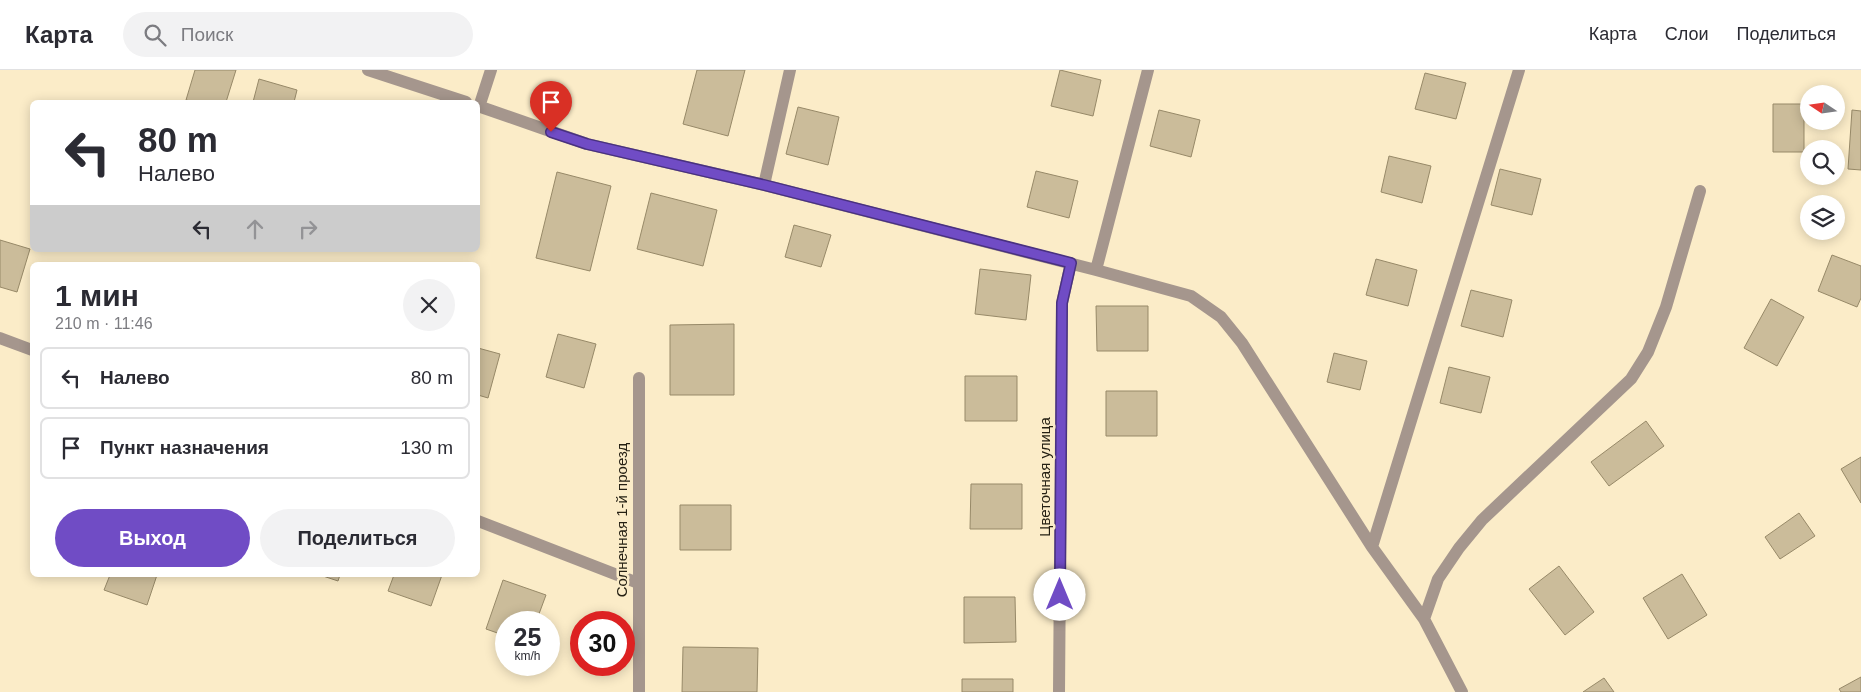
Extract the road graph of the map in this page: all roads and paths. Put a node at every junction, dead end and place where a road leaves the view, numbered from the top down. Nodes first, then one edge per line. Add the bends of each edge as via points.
1 (368, 70) edge
2 (491, 70) edge
3 (790, 70) edge
4 (1148, 70) edge
5 (1519, 70) edge
6 (460, 100) edge
7 (480, 101) edge
8 (480, 108) edge
9 (764, 185) junction
10 (1700, 191) dead end
11 (1071, 263) junction
12 (1096, 270) junction
13 (0, 338) edge
14 (30, 349) edge
15 (639, 378) dead end
16 (480, 522) edge
17 (1372, 547) junction
18 (638, 582) junction
19 (1424, 620) junction
20 (639, 692) edge
21 (1059, 692) edge
22 (1462, 692) edge

1 - 6 street
2 - 7 street
3 - 9 street
4 - 12 street
5 - 17 street
8 - 9 street via 587,144
9 - 11 street
10 - 19 street via 1666,307 1648,352 1631,379 1476,527 1438,579
11 - 12 street
11 - 21 street, Цветочная улица via 1062,303
12 - 17 street via 1191,296 1221,317 1242,343
13 - 14 street
15 - 18 street, Солнечная 1-й проезд
16 - 18 street
17 - 19 street
18 - 20 street, Солнечная 1-й проезд
19 - 22 street

